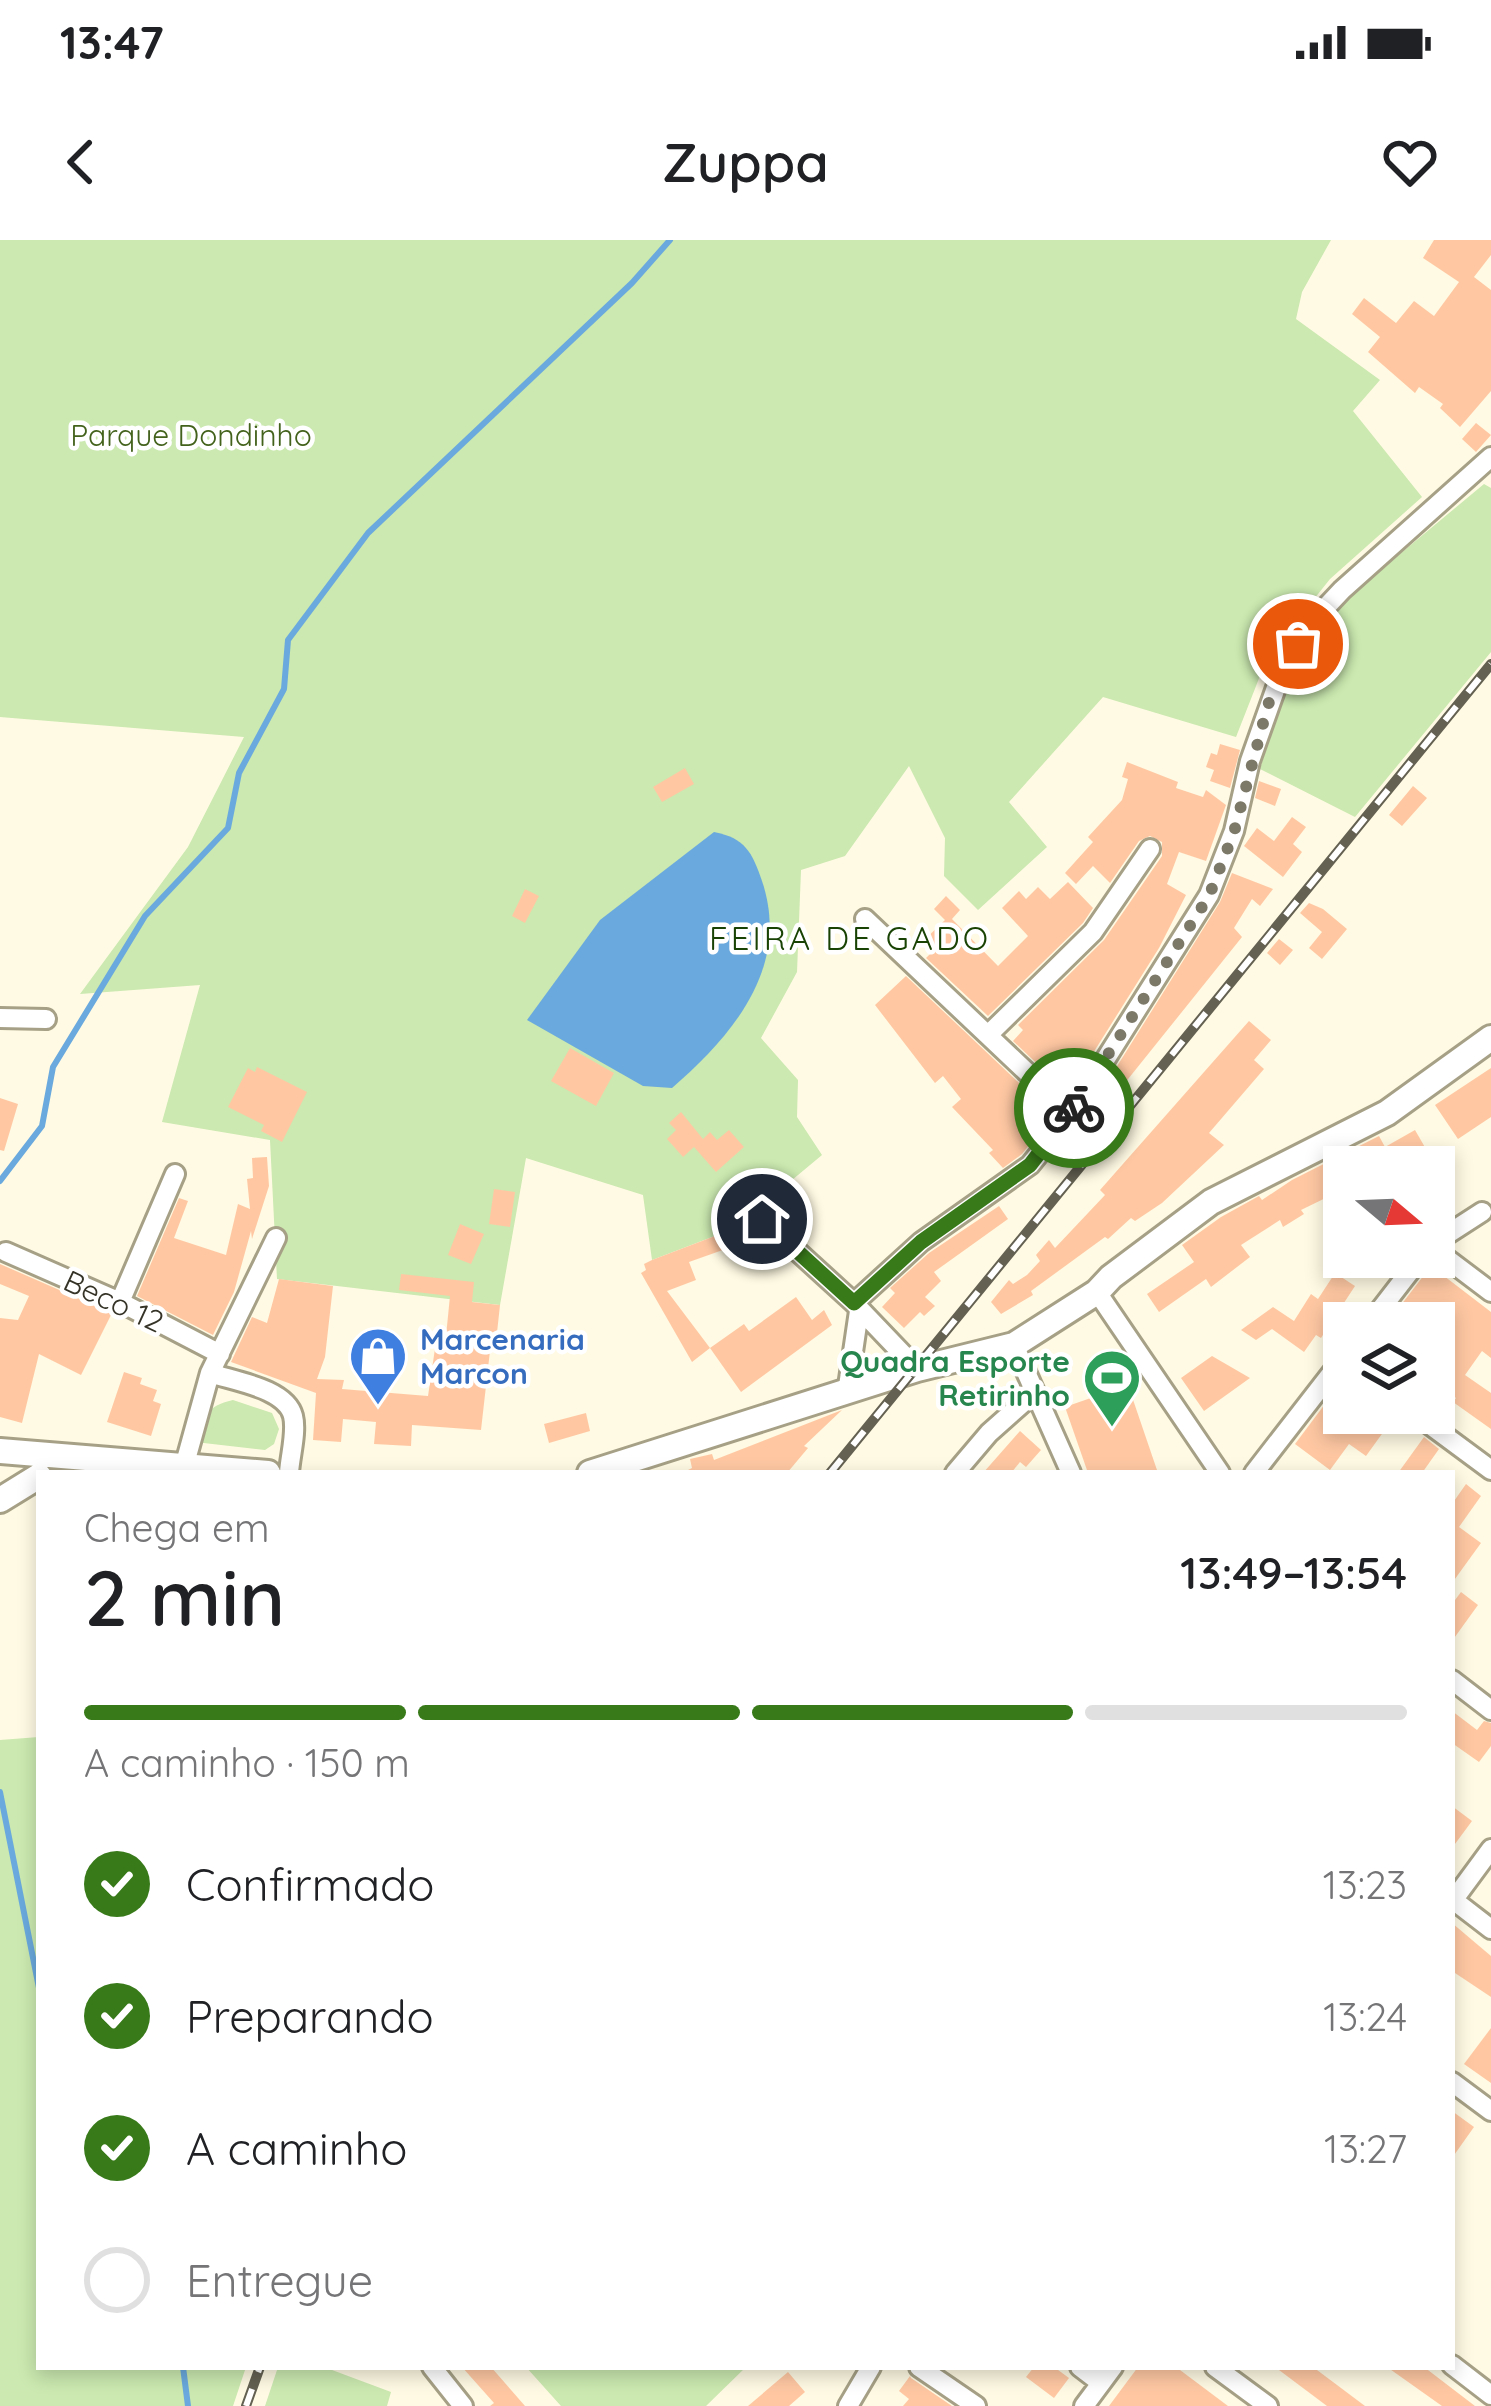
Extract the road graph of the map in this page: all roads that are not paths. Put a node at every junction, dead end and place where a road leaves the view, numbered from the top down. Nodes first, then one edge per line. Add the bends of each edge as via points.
1 (1491, 458) edge
2 (1150, 849) dead end
3 (865, 919) dead end
4 (0, 1018) edge
5 (46, 1019) dead end
6 (988, 1035) junction
7 (1491, 1038) edge
8 (1071, 1114) junction
9 (175, 1174) dead end
10 (1482, 1212) dead end
11 (762, 1219) dead end
12 (1455, 1231) edge
13 (277, 1238) dead end
14 (6, 1252) dead end
15 (1455, 1263) edge
16 (1405, 1278) edge
17 (1097, 1292) junction
18 (1491, 1292) edge
19 (120, 1302) junction
20 (1386, 1302) edge
21 (857, 1307) junction
22 (1014, 1345) junction
23 (220, 1354) junction
24 (917, 1369) junction
25 (210, 1373) junction
26 (1323, 1385) edge
27 (848, 1393) junction
28 (1034, 1394) junction
29 (1442, 1434) edge
30 (0, 1451) edge
31 (68, 1458) junction
32 (184, 1467) junction
33 (48, 1470) edge
34 (226, 1470) edge
35 (289, 1470) edge
36 (600, 1470) edge
37 (958, 1470) edge
38 (1070, 1470) edge
39 (1218, 1470) edge
40 (1256, 1470) edge
41 (1491, 1471) edge
42 (36, 1477) edge
43 (0, 1500) edge
44 (1455, 1682) edge
45 (1491, 1710) edge
46 (1491, 1849) edge
47 (1455, 1897) edge
48 (1455, 1903) edge
49 (1491, 1929) edge
50 (1455, 2084) edge
51 (1491, 2111) edge
52 (1455, 2367) edge
53 (434, 2370) edge
54 (869, 2370) edge
55 (923, 2370) edge
56 (1219, 2370) edge
57 (1107, 2375) edge
58 (1491, 2395) edge
59 (464, 2406) edge
60 (848, 2406) edge
61 (976, 2406) edge
62 (1084, 2406) edge
63 (1268, 2406) edge

1 - 8 street via 1342,590 1284,664 1209,896
2 - 6 street via 1093,932
3 - 6 street
4 - 5 street
6 - 8 street
7 - 17 main road via 1387,1113 1211,1202
8 - 21 street via 1030,1165 921,1242
9 - 19 street
10 - 12 street
11 - 21 street
13 - 23 street
14 - 19 street, Beco 12
15 - 18 street
16 - 20 street
17 - 22 main road
17 - 39 street
19 - 23 street, Beco 12
21 - 24 street
21 - 27 street
22 - 24 main road
22 - 28 street
23 - 25 street
24 - 27 main road
25 - 32 street
25 - 35 street via 288,1405
26 - 40 street
27 - 36 main road
28 - 37 street
28 - 38 street
29 - 41 street
30 - 31 main road
31 - 32 main road
31 - 33 main road
32 - 34 main road
42 - 43 main road
44 - 45 street
46 - 47 street
48 - 49 street
50 - 51 street
52 - 58 street
53 - 59 street
54 - 60 street
55 - 61 street
56 - 63 street
57 - 62 street

